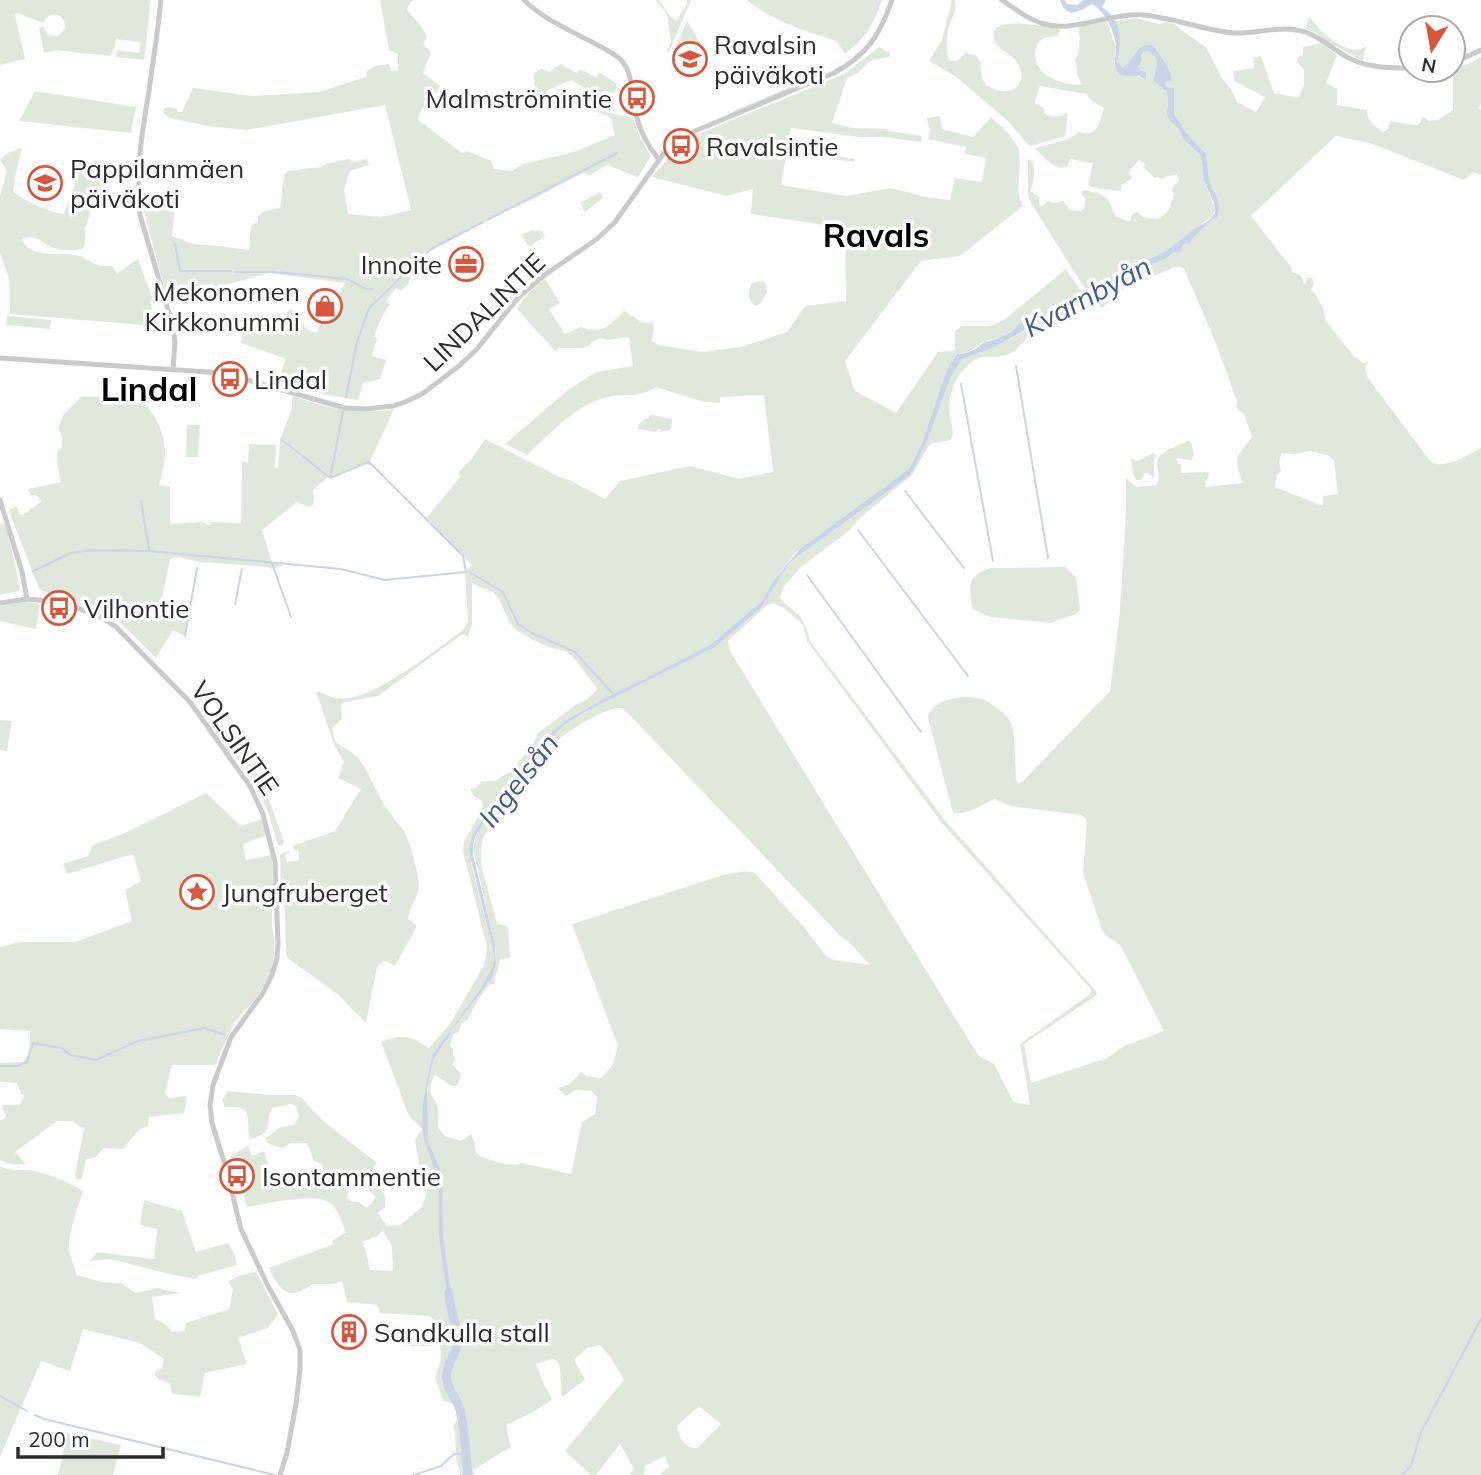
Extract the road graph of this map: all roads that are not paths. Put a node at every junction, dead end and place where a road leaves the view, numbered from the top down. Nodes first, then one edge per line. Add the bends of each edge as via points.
1 (162, 0) edge
2 (524, 0) edge
3 (892, 0) edge
4 (1002, 0) edge
5 (1397, 68) edge
6 (660, 158) junction
7 (0, 358) edge
8 (173, 369) junction
9 (0, 500) edge
10 (27, 599) junction
11 (0, 603) edge
12 (280, 1475) edge

1 - 8 street via 138,181 140,215 173,327
2 - 6 street via 543,16 620,59 629,73 645,141
3 - 6 street, LINDALINTIE via 875,38 848,66 695,131
4 - 5 street via 1052,26 1144,15 1231,33 1299,30 1361,63
6 - 8 street, LINDALINTIE via 615,222 527,290 477,349 415,398 393,406 345,408 231,375
7 - 8 street, LINDALINTIE
9 - 10 street
10 - 11 street, VOLSINTIE
10 - 12 street, VOLSINTIE via 74,607 116,627 190,702 250,786 270,835 277,958 263,993 231,1037 210,1105 242,1229 300,1350 296,1404

